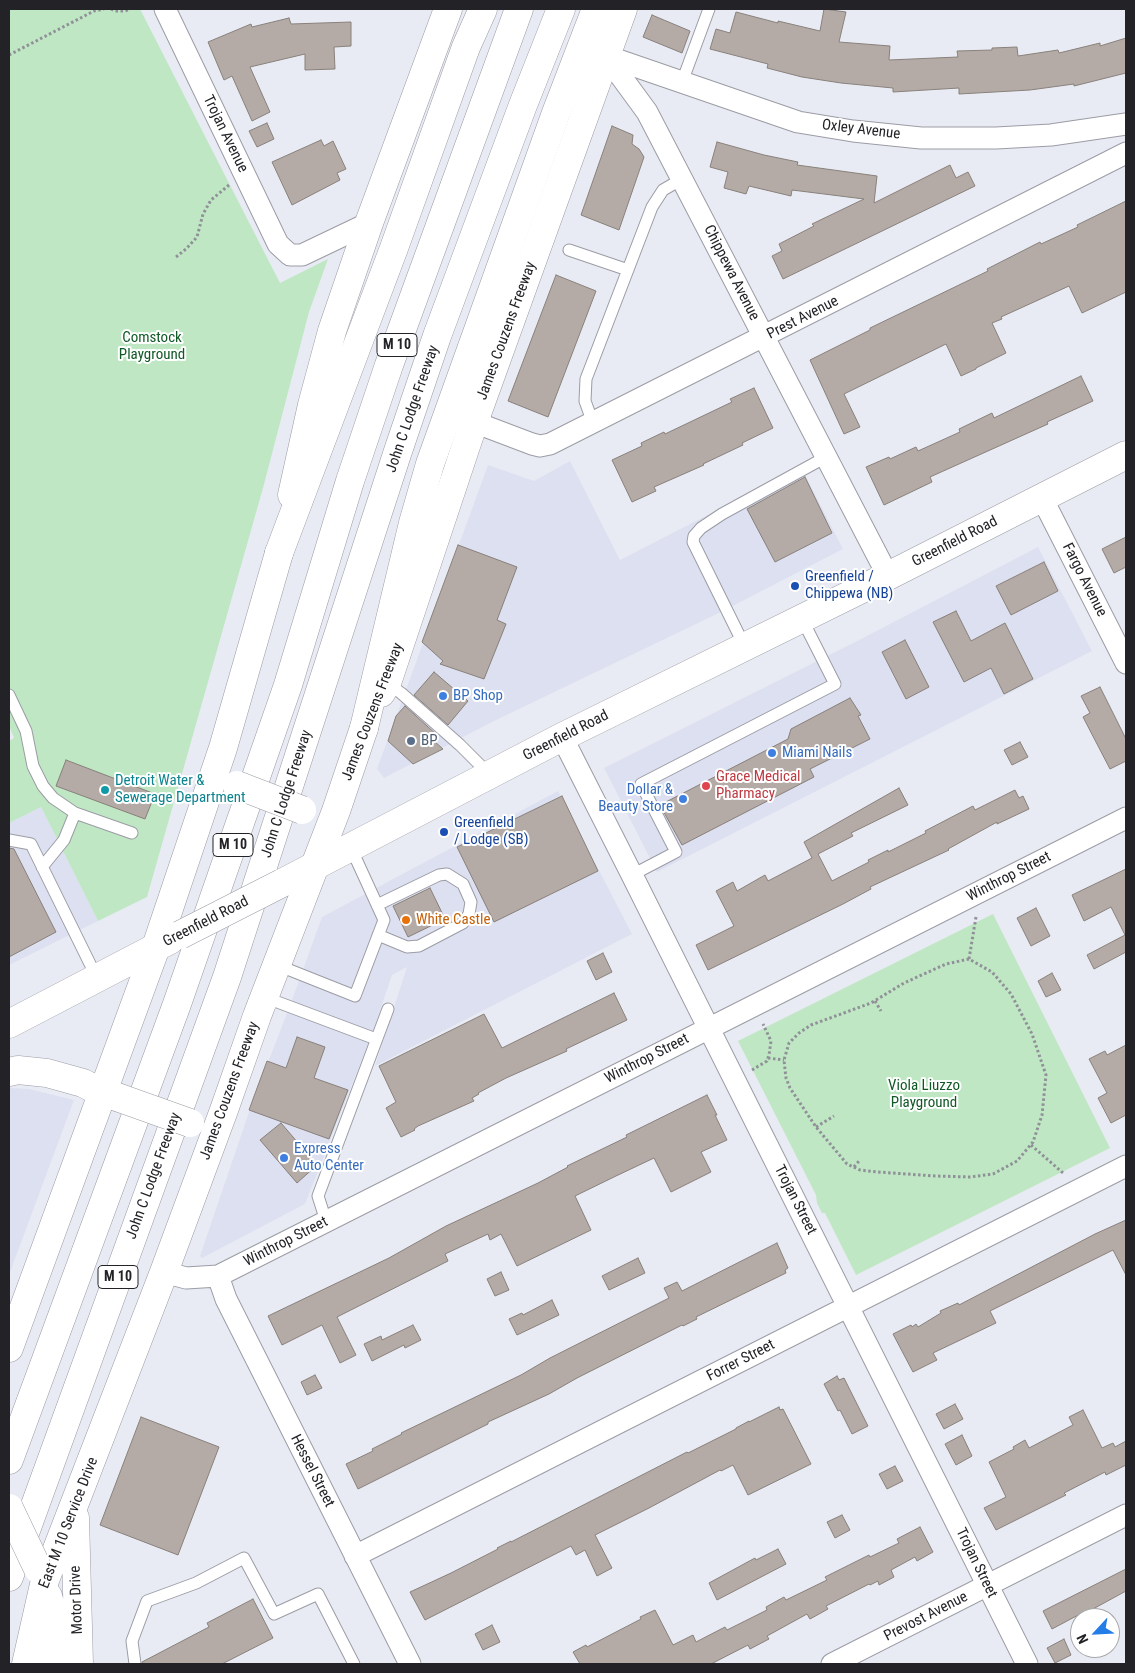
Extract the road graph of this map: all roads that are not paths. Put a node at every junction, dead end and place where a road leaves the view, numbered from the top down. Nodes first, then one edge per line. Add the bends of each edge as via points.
1 (448, 9) edge
2 (483, 9) edge
3 (520, 9) edge
4 (561, 9) edge
5 (596, 9) edge
6 (623, 9) edge
7 (709, 9) edge
8 (171, 10) edge
9 (606, 56) junction
10 (682, 82) junction
11 (1126, 124) edge
12 (1126, 153) edge
13 (682, 179) junction
14 (369, 223) junction
15 (570, 250) dead end
16 (628, 270) junction
17 (764, 337) junction
18 (474, 422) junction
19 (593, 423) junction
20 (1126, 455) edge
21 (826, 457) junction
22 (1042, 498) junction
23 (279, 553) junction
24 (888, 576) junction
25 (802, 618) junction
26 (745, 647) junction
27 (1126, 663) edge
28 (387, 683) junction
29 (9, 695) edge
30 (364, 728) junction
31 (562, 737) junction
32 (222, 748) junction
33 (490, 775) junction
34 (344, 784) junction
35 (75, 813) junction
36 (1126, 818) edge
37 (132, 833) dead end
38 (9, 840) edge
39 (351, 848) junction
40 (42, 867) junction
41 (316, 867) junction
42 (632, 875) junction
43 (377, 905) junction
44 (378, 935) junction
45 (156, 947) junction
46 (277, 965) junction
47 (96, 978) junction
48 (264, 997) junction
49 (388, 1009) dead end
50 (9, 1024) edge
51 (709, 1028) junction
52 (376, 1039) junction
53 (9, 1072) edge
54 (109, 1095) junction
55 (224, 1110) junction
56 (1126, 1166) edge
57 (326, 1221) junction
58 (164, 1272) junction
59 (218, 1276) junction
60 (849, 1307) junction
61 (9, 1348) edge
62 (100, 1440) joint
63 (9, 1460) edge
64 (74, 1507) junction
65 (9, 1508) edge
66 (1126, 1515) edge
67 (355, 1556) junction
68 (41, 1575) junction
69 (9, 1577) edge
70 (988, 1585) junction
71 (26, 1664) edge
72 (53, 1664) edge
73 (79, 1664) edge
74 (135, 1664) edge
75 (354, 1664) edge
76 (410, 1664) edge
77 (832, 1664) edge
78 (1027, 1664) edge

1 - 14 main road
2 - 23 main road via 466,47
3 - 63 main road, M 10 via 389,365 288,685 177,1004
4 - 69 main road, John C Lodge Freeway / M 10 via 437,336 227,977
5 - 30 main road via 552,122 430,464
6 - 9 main road, James Couzens Freeway
7 - 10 lane
8 - 14 street, Trojan Avenue via 278,244 290,255 302,255
9 - 10 street, Oxley Avenue
9 - 13 street, Chippewa Avenue via 648,112
9 - 18 main road, James Couzens Freeway
10 - 11 street, Oxley Avenue via 798,122 921,138 1051,135
12 - 17 street, Prest Avenue
13 - 16 lane via 662,190 652,207
13 - 17 street, Chippewa Avenue
14 - 23 main road via 332,331
15 - 16 lane
16 - 19 lane via 586,379 585,401
17 - 19 street, Prest Avenue
17 - 21 street, Chippewa Avenue
18 - 19 street, Prest Avenue via 540,446
18 - 28 main road, James Couzens Freeway
20 - 22 main road, Greenfield Road
21 - 24 street, Chippewa Avenue
21 - 26 lane via 722,514 694,536 693,542
22 - 24 main road, Greenfield Road
22 - 27 street, Fargo Avenue
23 - 32 main road
24 - 25 main road, Greenfield Road
25 - 26 main road, Greenfield Road
25 - 42 lane via 835,684 641,784 676,852
26 - 31 main road, Greenfield Road
28 - 30 main road, James Couzens Freeway
28 - 33 lane
29 - 35 lane via 26,731 33,766 43,786 53,798
30 - 34 main road, James Couzens Freeway
31 - 33 main road, Greenfield Road
31 - 42 street, Trojan Street
32 - 34 main road, bridge via 229,776 237,786 302,810 318,806
32 - 45 main road
33 - 39 main road, Greenfield Road
34 - 41 main road, James Couzens Freeway
35 - 37 lane
35 - 40 lane via 64,840
36 - 51 street, Winthrop Street
38 - 40 lane via 31,844
39 - 41 main road, Greenfield Road
39 - 43 lane
40 - 47 lane
41 - 45 main road, Greenfield Road, bridge
41 - 46 main road, James Couzens Freeway
42 - 51 street, Trojan Street
43 - 44 lane via 384,920
43 - 44 lane via 447,874 463,884 471,902 463,923 419,946 407,947
44 - 46 lane via 355,996
45 - 47 main road, Greenfield Road
45 - 54 main road
46 - 48 main road, James Couzens Freeway
47 - 50 main road, Greenfield Road
48 - 52 lane
48 - 55 main road, James Couzens Freeway
49 - 52 lane
51 - 57 street, Winthrop Street
51 - 60 street, Trojan Street
52 - 57 lane via 318,1196
53 - 54 main road via 47,1073 83,1083
54 - 55 main road, bridge via 190,1123 205,1121
54 - 61 main road
55 - 58 main road, James Couzens Freeway
56 - 60 street, Forrer Street
57 - 59 street, Winthrop Street
58 - 59 street, Winthrop Street via 186,1278
58 - 62 main road, James Couzens Freeway
59 - 67 street, Hessel Street via 226,1299
60 - 67 street, Forrer Street
60 - 70 street, Trojan Street
62 - 64 main road, East M 10 Service Drive
64 - 68 main road, East M 10 Service Drive
64 - 73 main road, Motor Drive
65 - 68 main road, bridge
66 - 70 street, Prevost Avenue
67 - 76 street, Hessel Street
68 - 71 main road, East M 10 Service Drive
68 - 72 main road, Motor Drive via 52,1611
70 - 77 street, Prevost Avenue
70 - 78 street, Trojan Street
74 - 75 lane via 132,1640 147,1601 196,1584 244,1558 274,1614 318,1594

